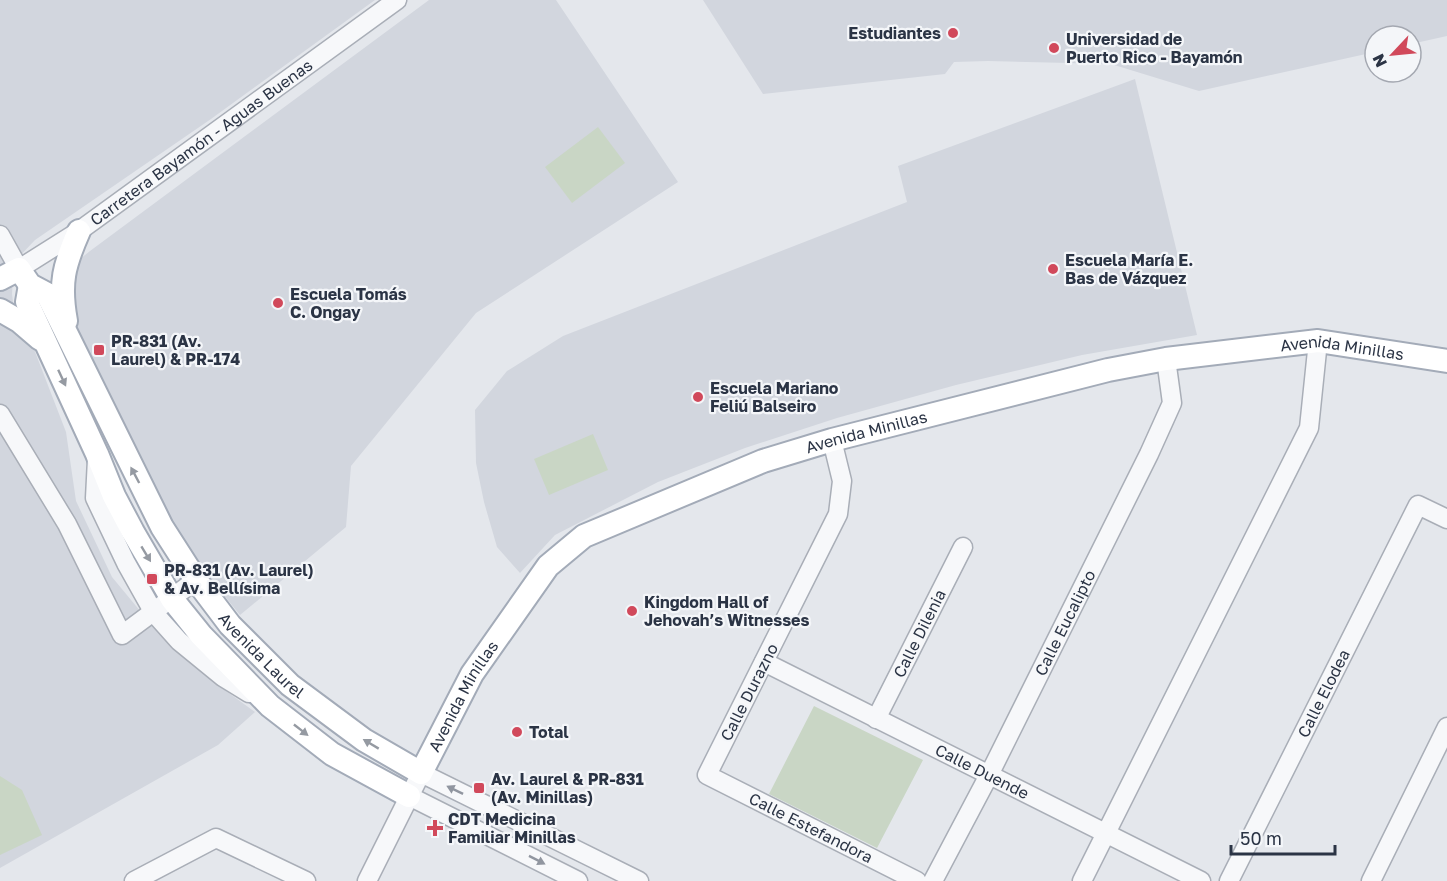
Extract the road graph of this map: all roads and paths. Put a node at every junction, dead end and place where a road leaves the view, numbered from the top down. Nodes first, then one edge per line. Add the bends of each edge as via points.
1 (397, 0) edge
2 (79, 231) junction
3 (0, 235) edge
4 (16, 278) edge
5 (0, 310) edge
6 (69, 340) junction
7 (1318, 341) junction
8 (47, 345) junction
9 (1166, 359) junction
10 (1447, 362) edge
11 (0, 414) edge
12 (832, 440) junction
13 (97, 454) junction
14 (1447, 519) edge
15 (963, 547) dead end
16 (196, 580) junction
17 (172, 598) junction
18 (154, 613) junction
19 (764, 662) junction
20 (270, 706) junction
21 (876, 718) junction
22 (1447, 727) edge
23 (421, 773) junction
24 (707, 775) joint
25 (989, 775) junction
26 (409, 796) junction
27 (1106, 834) junction
28 (134, 881) edge
29 (306, 881) edge
30 (367, 881) edge
31 (578, 881) edge
32 (639, 881) edge
33 (917, 881) edge
34 (933, 881) edge
35 (1082, 881) edge
36 (1201, 881) edge
37 (1229, 881) edge
38 (1371, 881) edge

1 - 2 street, Carretera Bayamón - Aguas Buenas
2 - 4 street, Carretera Bayamón - Aguas Buenas
2 - 6 main road via 63,274
3 - 4 street, Avenida Laurel
4 - 6 main road, Avenida Laurel via 47,294
4 - 8 main road, Avenida Laurel
5 - 8 main road via 20,321
16 -> 6 main road, Avenida Laurel via 162,526
7 - 9 main road, Avenida Minillas
7 - 10 main road, Avenida Minillas
7 - 27 street via 1309,428
8 -> 13 main road, Avenida Laurel
9 - 12 main road, Avenida Minillas
9 - 25 street, Calle Eucalipto via 1172,403
11 - 18 street via 67,524 123,634
12 - 19 street, Calle Durazno via 842,481 838,514
12 - 23 main road, Avenida Minillas via 763,461 584,536 548,566 472,674
13 -> 17 main road, Avenida Laurel via 114,496
13 - 18 street via 95,498
14 - 37 street, Calle Elodea via 1418,505
15 - 21 street, Calle Dilenia
16 - 17 street
23 -> 16 main road, Avenida Laurel via 364,740 290,685 230,626
17 - 18 street
17 - 20 main road, Avenida Laurel via 201,635
18 - 20 street via 179,641 223,677
19 - 21 street, Calle Duende
19 - 24 street, Calle Durazno
20 -> 26 main road, Avenida Laurel via 332,754
21 - 25 street, Calle Duende
22 - 38 street
23 - 26 street
32 -> 23 street, Avenida Laurel
24 - 33 street, Calle Estefandora
25 - 27 street, Calle Duende
25 - 34 street, Calle Eucalipto
26 - 30 street
26 -> 31 street, Avenida Laurel
27 - 35 street
27 - 36 street, Calle Duende
28 - 29 street via 216,838

